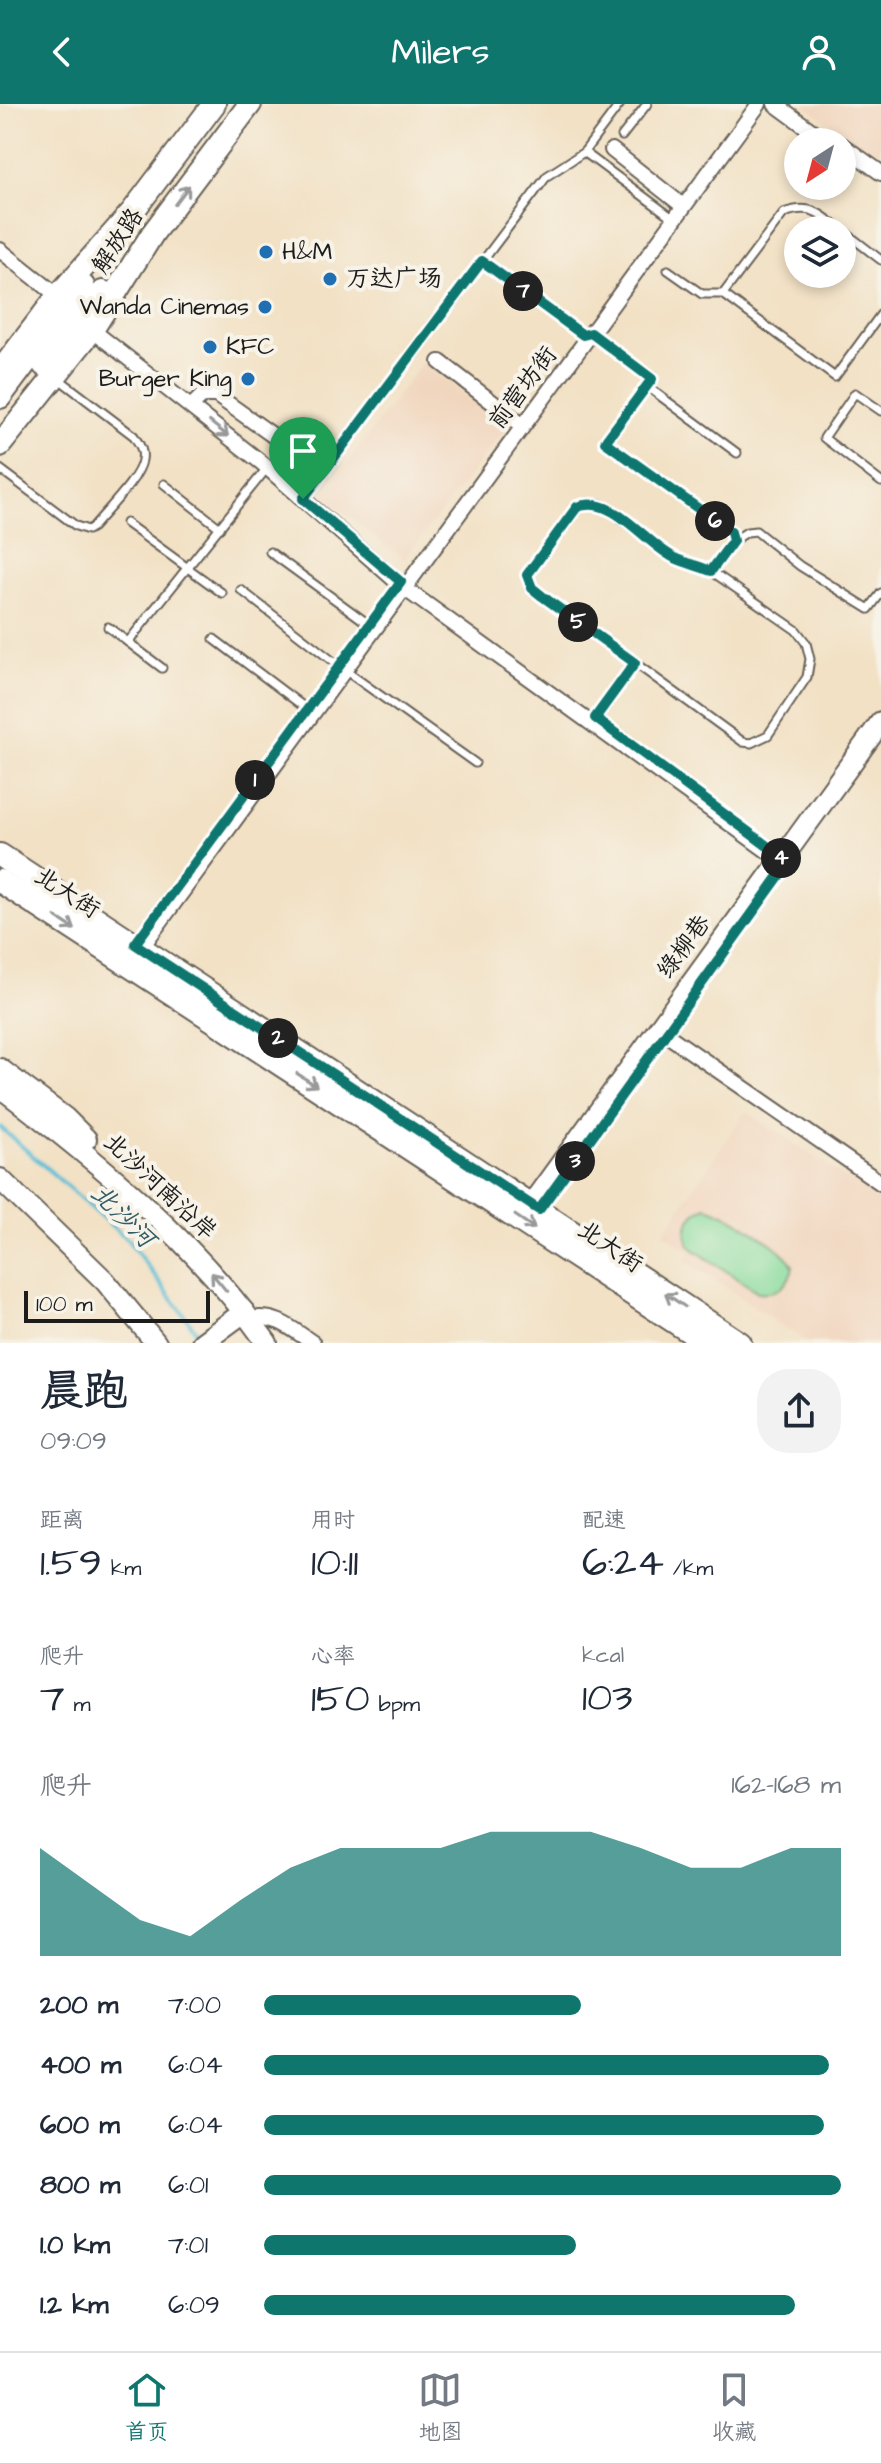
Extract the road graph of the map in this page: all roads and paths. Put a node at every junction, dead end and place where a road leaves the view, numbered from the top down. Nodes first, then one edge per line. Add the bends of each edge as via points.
1 (214, 104) edge
2 (250, 104) edge
3 (620, 104) edge
4 (647, 104) edge
5 (753, 104) edge
6 (759, 104) edge
7 (775, 104) edge
8 (786, 104) edge
9 (808, 128) edge
10 (818, 128) edge
11 (622, 136) dead end
12 (612, 150) dead end
13 (584, 152) junction
14 (856, 155) edge
15 (856, 163) edge
16 (881, 173) edge
17 (881, 181) edge
18 (676, 211) junction
19 (823, 216) edge
20 (856, 241) edge
21 (0, 250) edge
22 (0, 258) edge
23 (881, 260) edge
24 (482, 261) junction
25 (668, 270) dead end
26 (723, 294) junction
27 (70, 311) junction
28 (881, 314) edge
29 (587, 334) junction
30 (440, 362) dead end
31 (0, 372) edge
32 (55, 375) junction
33 (648, 387) junction
34 (0, 397) edge
35 (191, 407) junction
36 (881, 411) edge
37 (0, 423) edge
38 (520, 424) junction
39 (282, 442) dead end
40 (0, 445) edge
41 (737, 453) dead end
42 (267, 468) junction
43 (0, 469) edge
44 (881, 482) edge
45 (164, 484) dead end
46 (303, 499) junction
47 (126, 523) dead end
48 (220, 528) junction
49 (733, 541) junction
50 (270, 552) dead end
51 (187, 568) junction
52 (711, 571) junction
53 (404, 584) junction
54 (241, 590) dead end
55 (222, 593) dead end
56 (881, 593) edge
57 (108, 627) dead end
58 (371, 627) junction
59 (214, 639) dead end
60 (128, 642) junction
61 (635, 663) junction
62 (162, 668) dead end
63 (342, 668) junction
64 (310, 711) junction
65 (594, 720) junction
66 (881, 722) edge
67 (881, 736) edge
68 (475, 763) dead end
69 (0, 855) edge
70 (785, 861) junction
71 (0, 881) edge
72 (138, 946) junction
73 (661, 1031) junction
74 (0, 1069) edge
75 (0, 1087) edge
76 (881, 1163) edge
77 (0, 1179) edge
78 (876, 1179) edge
79 (123, 1186) junction
80 (0, 1197) edge
81 (535, 1207) junction
82 (64, 1241) junction
83 (243, 1318) junction
84 (156, 1343) edge
85 (202, 1343) edge
86 (216, 1343) edge
87 (267, 1343) edge
88 (313, 1343) edge
89 (707, 1343) edge
90 (740, 1343) edge

1 - 27 main road, 解放路 via 133,211
27 -> 2 main road, 解放路 via 153,233
3 - 13 lane
4 - 11 lane
5 - 18 street, 前营坊街
6 - 18 street, 前营坊街
7 - 9 street
8 - 10 street
12 - 18 street
13 - 18 lane
13 - 24 lane via 547,176
14 - 16 street
15 - 17 street
18 - 29 street, 前营坊街
19 - 26 lane via 797,208 784,213
20 - 23 lane
21 - 27 street
22 - 27 street
24 - 29 lane
24 - 46 lane
25 - 26 lane via 702,294
26 - 28 lane via 835,377
27 - 31 main road, 解放路
27 - 32 main road, 解放路
27 - 34 main road, 解放路
27 - 35 street
27 - 37 main road, 解放路
29 - 33 lane via 652,379
29 - 38 street, 前营坊街
30 - 38 street
32 - 40 main road, 解放路
32 - 43 lane via 134,436 143,456 140,469 88,530
33 - 41 lane
33 - 49 lane via 605,442 731,532
35 - 39 street via 203,395 216,395
35 -> 42 street
36 - 44 lane via 855,393 824,438
38 - 53 street, 前营坊街
42 - 46 street
42 - 48 lane
45 - 48 lane
46 - 53 street
47 - 51 lane
48 - 51 lane
49 - 52 lane
49 - 56 lane via 756,531 869,609
50 - 58 lane
51 - 55 lane
51 - 60 lane
52 - 61 lane via 673,557 601,504 577,507 527,575 532,588
52 - 61 lane via 796,630 806,643 807,677 768,735 743,742
53 - 58 street, 前营坊街
53 - 65 street
54 - 63 lane
57 - 60 lane
58 - 63 street, 前营坊街
59 - 64 lane
60 - 62 lane
61 - 65 lane
63 - 64 street, 前营坊街
63 - 68 lane
64 - 72 street, 前营坊街
65 - 70 street
66 - 70 street, 绿柳巷
67 - 70 street, 绿柳巷
69 - 72 main road
70 - 73 street, 绿柳巷
71 -> 89 main road, 北大街
72 - 81 main road
73 - 78 street
73 - 81 street, 绿柳巷
74 - 79 street via 65,1118
75 - 79 street, 北沙河南沿岸
76 - 78 street
77 - 82 street
83 -> 79 street, 北沙河南沿岸 via 204,1264
80 - 82 street
90 -> 81 main road
82 - 84 street
83 - 85 street
83 - 86 street
83 - 87 street, 北沙河南沿岸
83 - 88 street via 278,1320

